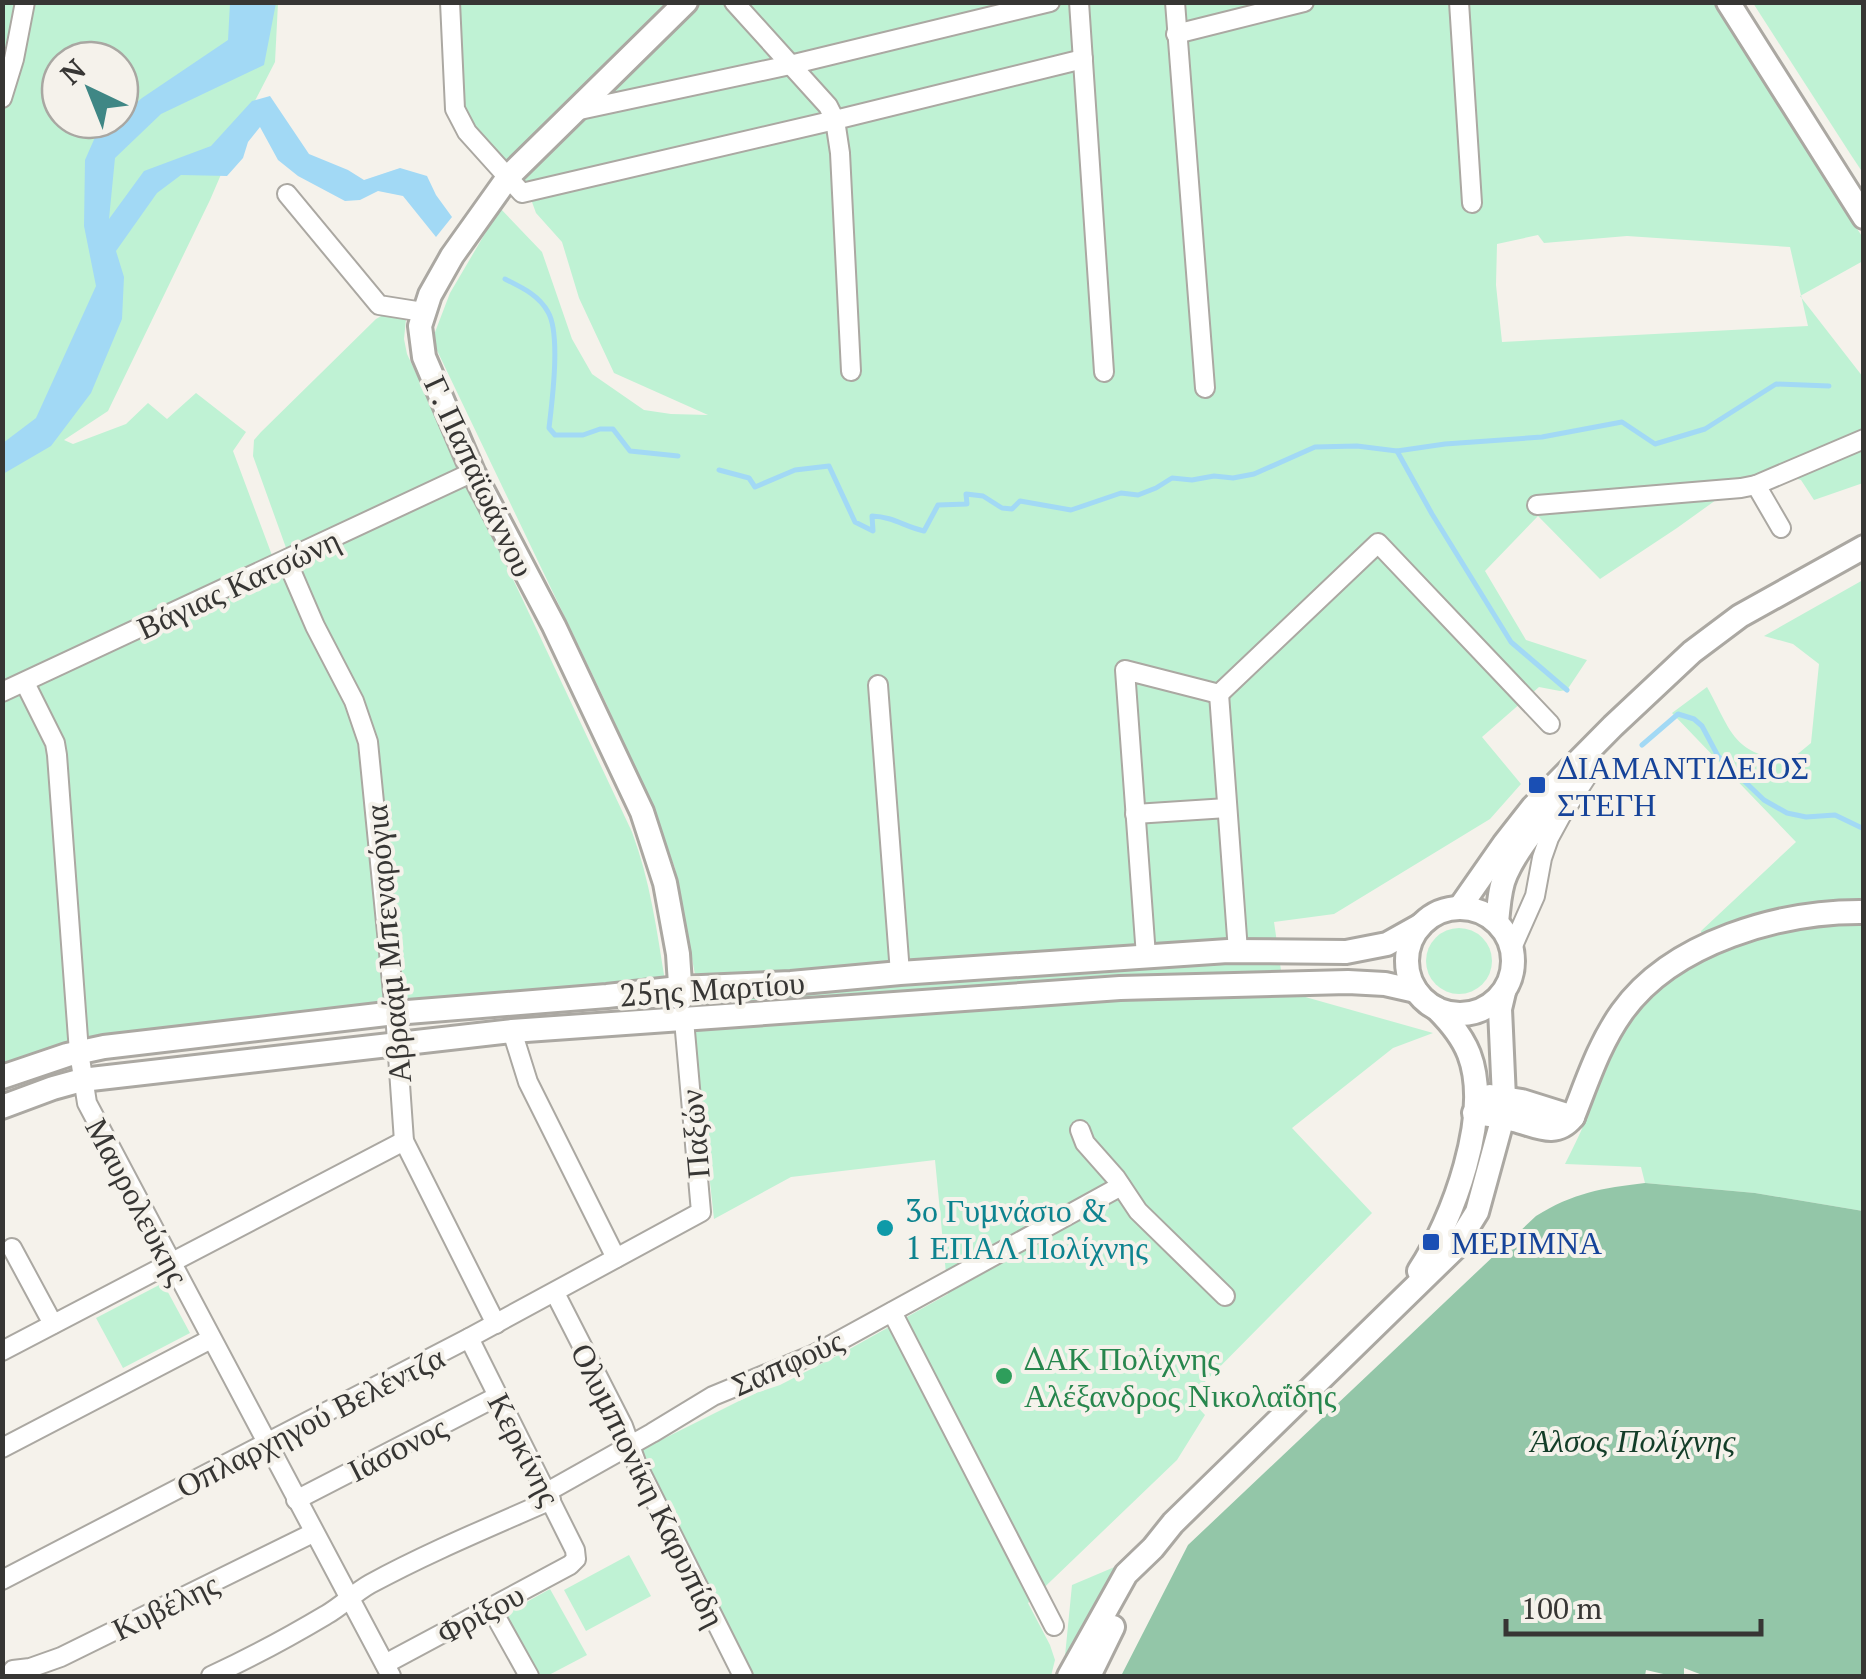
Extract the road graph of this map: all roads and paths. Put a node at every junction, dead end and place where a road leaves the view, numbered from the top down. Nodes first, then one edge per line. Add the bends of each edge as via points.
1 (25, 2) edge
2 (450, 2) edge
3 (686, 2) edge
4 (734, 2) edge
5 (1050, 2) edge
6 (1079, 2) edge
7 (1175, 2) edge
8 (1304, 2) edge
9 (1459, 2) edge
10 (1728, 2) edge
11 (1176, 34) junction
12 (1083, 59) junction
13 (790, 65) junction
14 (2, 98) edge
15 (575, 112) junction
16 (835, 120) junction
17 (509, 176) junction
18 (1844, 184) junction
19 (287, 194) dead end
20 (1472, 203) dead end
21 (1864, 204) edge
22 (1864, 217) edge
23 (422, 312) junction
24 (851, 370) dead end
25 (1104, 372) dead end
26 (1205, 388) dead end
27 (1864, 439) edge
28 (473, 472) junction
29 (1756, 485) junction
30 (1537, 505) dead end
31 (1781, 528) dead end
32 (1864, 547) edge
33 (286, 561) junction
34 (1864, 564) edge
35 (25, 682) junction
36 (878, 686) dead end
37 (2, 692) edge
38 (1219, 694) junction
39 (1550, 724) dead end
40 (1593, 767) junction
41 (1228, 808) junction
42 (1136, 814) junction
43 (1460, 908) junction
44 (1864, 912) edge
45 (1498, 922) junction
46 (1421, 925) junction
47 (1512, 948) junction
48 (1238, 951) junction
49 (1146, 956) junction
50 (900, 973) junction
51 (679, 988) junction
52 (1416, 991) junction
53 (1504, 992) junction
54 (1437, 1009) junction
55 (395, 1013) junction
56 (684, 1020) junction
57 (512, 1031) junction
58 (397, 1043) junction
59 (79, 1052) junction
60 (2, 1077) edge
61 (82, 1080) junction
62 (1475, 1104) junction
63 (2, 1108) edge
64 (1503, 1108) junction
65 (1080, 1130) dead end
66 (404, 1141) junction
67 (1121, 1186) junction
68 (12, 1248) dead end
69 (616, 1258) junction
70 (170, 1263) junction
71 (555, 1293) junction
72 (1225, 1296) dead end
73 (1396, 1307) junction
74 (892, 1312) junction
75 (52, 1324) junction
76 (496, 1324) junction
77 (469, 1338) junction
78 (211, 1340) junction
79 (2, 1350) edge
80 (498, 1396) junction
81 (266, 1443) junction
82 (629, 1446) junction
83 (2, 1448) edge
84 (549, 1496) junction
85 (296, 1500) junction
86 (314, 1533) junction
87 (1152, 1548) junction
88 (575, 1560) joint
89 (2, 1580) edge
90 (349, 1599) junction
91 (490, 1608) junction
92 (1054, 1626) dead end
93 (13, 1670) dead end
94 (388, 1670) edge
95 (211, 1676) edge
96 (528, 1676) edge
97 (744, 1676) edge
98 (1069, 1676) edge
99 (1089, 1676) edge

1 - 14 street
2 - 17 street via 454,109
3 - 15 street
4 - 13 street
5 - 13 street
6 - 12 street
7 - 11 street
8 - 11 street
9 - 20 street
10 - 18 street
11 - 26 street
12 - 16 street
12 - 25 street
13 - 15 street
13 - 16 street
15 - 17 street
16 - 17 street via 522,193
16 - 24 street
17 - 23 street
18 - 21 street
18 - 22 street
19 - 23 street via 379,305
23 - 28 street, Γ. Παπαϊωάννου via 424,357
27 - 29 street
28 - 33 street, Βάγιας Κατσώνη
28 - 51 street, Γ. Παπαϊωάννου via 649,830 665,882
29 - 30 street
29 - 31 street
32 - 43 street via 1740,616 1692,652 1533,807
33 - 35 street, Βάγιας Κατσώνη
33 - 55 street, Αβραάμ Μπεναρόγια via 368,742
34 - 40 street via 1724,644
35 - 37 street, Βάγιας Κατσώνη
35 - 59 street, Μαυρολεύκης via 57,755
36 - 50 street
38 - 39 street via 1378,543
38 - 41 street
38 - 42 street via 1125,670
40 - 45 street via 1515,858 1501,888
40 - 47 street via 1549,838 1535,896
41 - 42 street
41 - 48 street
42 - 49 street
43 - 45 street
43 - 46 street
44 - 64 street via 1762,925 1712,944 1636,994 1613,1025 1574,1118 1522,1101
45 - 47 street
46 - 48 street, 25ης Μαρτίου via 1356,951
46 - 52 street via 1407,957
47 - 53 street
48 - 49 street, 25ης Μαρτίου
49 - 50 street, 25ης Μαρτίου
50 - 51 street, 25ης Μαρτίου
51 - 55 street, 25ης Μαρτίου
51 - 56 street, Γ. Παπαϊωάννου
52 - 54 street
52 - 56 street, 25ης Μαρτίου via 1348,982 1120,988
53 - 54 street via 1466,1014
53 - 64 street
54 - 62 street via 1470,1056
55 - 58 street, Αβραάμ Μπεναρόγια
55 - 59 street, 25ης Μαρτίου
56 - 57 street, 25ης Μαρτίου
56 - 69 street, Παξών via 701,1212
57 - 58 street, 25ης Μαρτίου
57 - 69 street via 528,1082
58 - 61 street, 25ης Μαρτίου
58 - 66 street, Αβραάμ Μπεναρόγια
59 - 60 street, 25ης Μαρτίου
59 - 61 street, Μαυρολεύκης
61 - 63 street, 25ης Μαρτίου
61 - 70 street, Μαυρολεύκης via 89,1108
62 - 64 street
62 - 73 street via 1454,1204
64 - 73 street via 1477,1212 1454,1249
65 - 67 street
66 - 70 street
66 - 76 street, Αβραάμ Μπεναρόγια
67 - 72 street
67 - 74 street, Σαπφούς
68 - 75 street
69 - 71 street, Οπλαρχηγού Βελέντζα
70 - 75 street
70 - 78 street, Μαυρολεύκης
71 - 76 street, Οπλαρχηγού Βελέντζα
71 - 82 street, Ολυμπιονίκη Καρυπίδη
73 - 87 street
74 - 82 street, Σαπφούς via 801,1360 723,1390
74 - 92 street
75 - 79 street
76 - 77 street, Οπλαρχηγού Βελέντζα
77 - 80 street, Κερκίνης
77 - 81 street, Οπλαρχηγού Βελέντζα
78 - 81 street, Μαυρολεύκης
78 - 83 street
80 - 84 street, Κερκίνης
80 - 85 street, Ιάσoνος
81 - 85 street, Μαυρολεύκης
81 - 89 street, Οπλαρχηγού Βελέντζα
82 - 84 street, Σαπφούς
82 - 97 street, Ολυμπιονίκη Καρυπίδη
84 - 88 street, Κερκίνης
84 - 90 street, Σαπφούς
85 - 86 street, Μαυρολεύκης
86 - 90 street, Μαυρολεύκης
86 - 93 street, Κυβέλης via 61,1657
87 - 98 street via 1126,1574
87 - 99 street
88 - 91 street, Φρίξου
90 - 94 street, Μαυρολεύκης
90 - 95 street, Σαπφούς
91 - 94 street, Φρίξου
91 - 96 street

